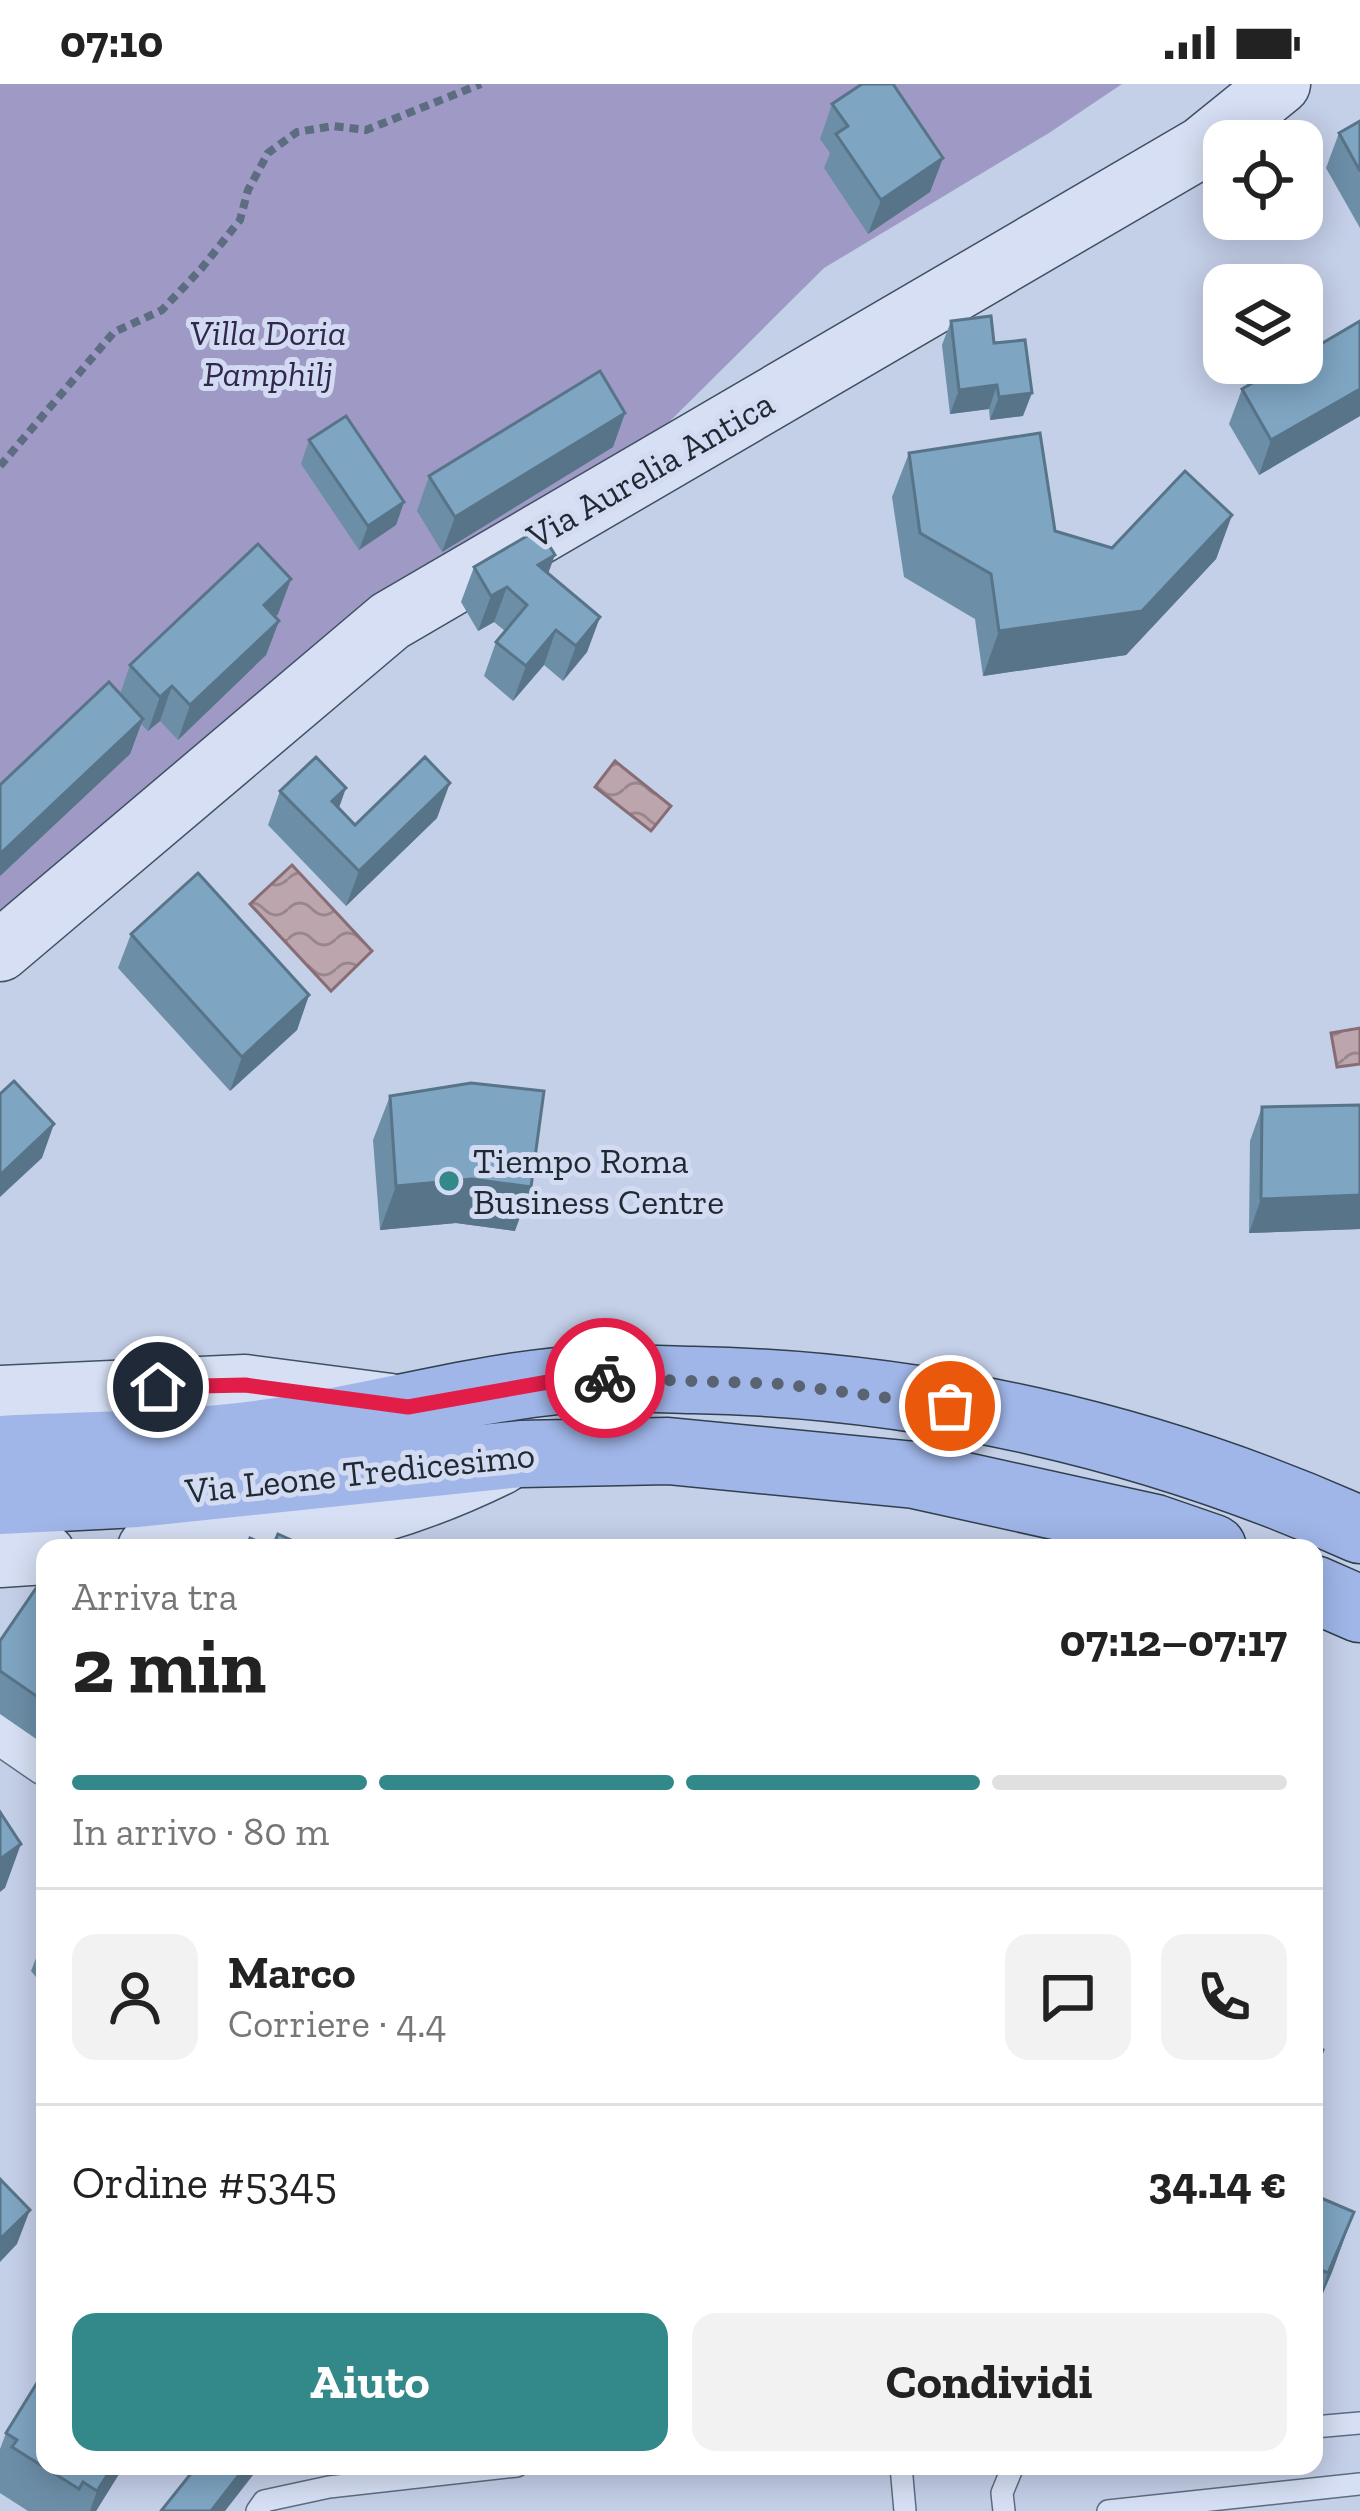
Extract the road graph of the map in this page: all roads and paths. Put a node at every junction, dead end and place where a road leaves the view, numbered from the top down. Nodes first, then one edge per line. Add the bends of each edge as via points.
1 (481, 84) edge
2 (1280, 84) edge
3 (1312, 84) edge
4 (1202, 147) junction
5 (0, 466) edge
6 (0, 951) edge
7 (0, 1396) edge
8 (408, 1407) junction
9 (0, 1449) edge
10 (520, 1454) junction
11 (0, 1501) edge
12 (1360, 1530) edge
13 (235, 1539) edge
14 (1187, 1539) edge
15 (36, 1554) edge
16 (0, 1556) edge
17 (1323, 1593) edge
18 (1360, 1609) edge
19 (0, 1732) edge
20 (36, 1758) edge
21 (1360, 2423) edge
22 (1323, 2426) edge
23 (436, 2475) edge
24 (902, 2475) edge
25 (1009, 2475) edge
26 (1360, 2484) edge
27 (257, 2511) edge
28 (904, 2511) edge
29 (1004, 2511) edge
30 (1108, 2511) edge

1 - 5 path via 366,130 296,132 268,153 240,220 201,269 162,310 114,332
2 - 4 main road, Via Aurelia Antica
3 - 4 main road
4 - 6 main road, Via Aurelia Antica via 401,614
7 - 8 main road via 245,1385
8 - 9 main road, Via Leone Tredicesimo via 266,1433
8 - 12 main road, Via Leone Tredicesimo via 608,1378 854,1390 1132,1446
10 - 11 main road, Via Leone Tredicesimo via 137,1495
10 - 13 main road via 410,1505
10 - 14 main road, Via Leone Tredicesimo via 668,1450 915,1474
15 - 16 main road
17 - 18 main road
19 - 20 street
21 - 22 lane
23 - 27 lane via 264,2500
24 - 28 lane
25 - 29 lane
26 - 30 lane

